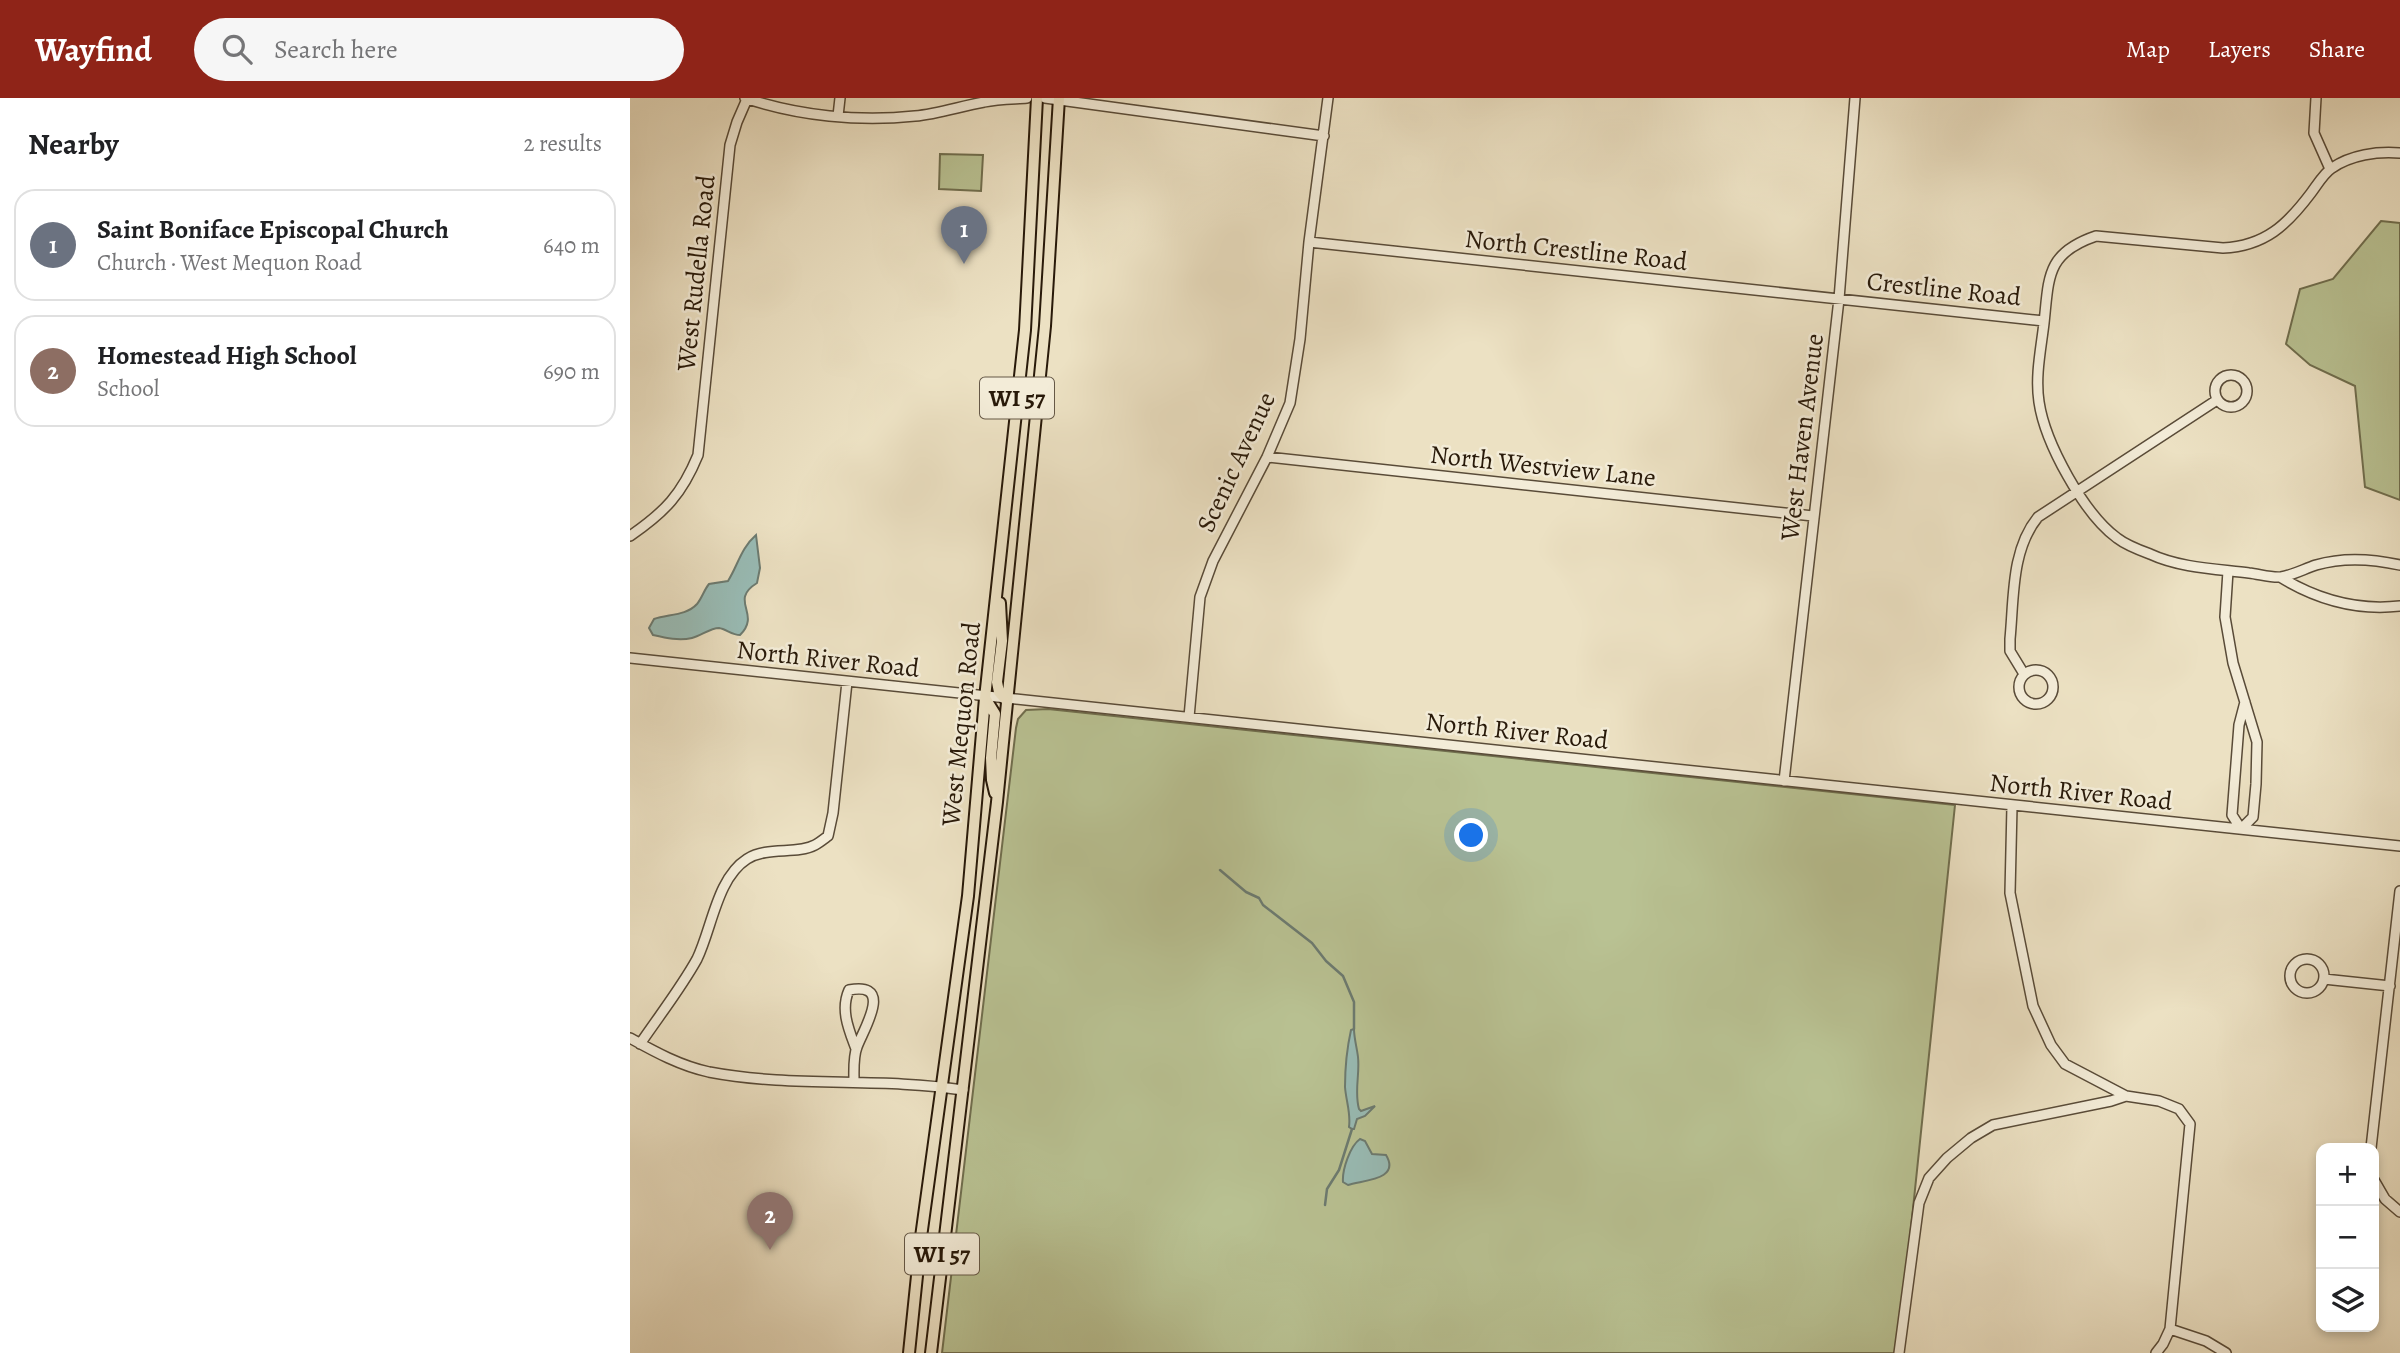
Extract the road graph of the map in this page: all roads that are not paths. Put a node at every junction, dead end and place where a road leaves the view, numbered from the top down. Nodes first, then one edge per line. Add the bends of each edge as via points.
1 (746, 98) edge
2 (840, 98) edge
3 (1027, 98) edge
4 (1037, 98) edge
5 (1045, 98) edge
6 (1328, 98) edge
7 (1855, 98) edge
8 (2316, 98) edge
9 (1059, 99) edge
10 (838, 116) junction
11 (1324, 136) junction
12 (2400, 153) edge
13 (2330, 169) junction
14 (1309, 242) junction
15 (1839, 299) junction
16 (2044, 321) junction
17 (2217, 400) dead end
18 (1267, 457) junction
19 (2077, 491) junction
20 (1814, 516) junction
21 (630, 536) edge
22 (2400, 565) edge
23 (2228, 570) junction
24 (2280, 577) junction
25 (997, 587) junction
26 (2400, 606) edge
27 (630, 658) edge
28 (2024, 674) dead end
29 (847, 682) junction
30 (985, 698) junction
31 (1006, 700) junction
32 (2245, 702) junction
33 (1189, 717) junction
34 (1784, 781) junction
35 (997, 802) junction
36 (2012, 806) junction
37 (2241, 830) junction
38 (2400, 846) edge
39 (2400, 891) edge
40 (2324, 979) dead end
41 (2390, 986) junction
42 (630, 1038) edge
43 (640, 1044) junction
44 (856, 1049) junction
45 (853, 1081) junction
46 (941, 1086) junction
47 (963, 1090) junction
48 (2126, 1096) junction
49 (2372, 1143) edge
50 (2379, 1189) edge
51 (2400, 1212) edge
52 (2170, 1329) junction
53 (909, 1353) edge
54 (931, 1353) edge
55 (1899, 1353) edge
56 (2156, 1353) edge
57 (2226, 1353) edge

1 - 10 street via 786,110
1 - 21 street, West Rudella Road via 730,145 698,454 674,500
2 - 10 street
3 - 10 street via 918,116
4 - 25 main road, West Mequon Road / WI 57 via 1025,330
5 - 9 street
6 - 11 street, Scenic Avenue
7 - 15 street, West Haven Avenue
8 - 13 street via 2314,133
9 - 11 street
9 - 31 main road, West Mequon Road / WI 57 via 1045,326
11 - 14 street, Scenic Avenue
12 - 13 street via 2365,155
13 - 16 street via 2284,224 2257,243 2223,248 2096,236 2076,243 2057,262 2048,281
14 - 15 street, North Crestline Road
14 - 18 street, Scenic Avenue via 1290,403
15 - 16 street, Crestline Road
15 - 20 street, West Haven Avenue
16 - 19 street via 2038,401
17 - 19 street
18 - 20 street, North Westview Lane
18 - 33 street, Scenic Avenue via 1213,561 1200,597
19 - 23 street via 2118,539 2153,556
19 - 28 street via 2038,517 2019,553 2010,651
20 - 34 street, West Haven Avenue
22 - 24 street via 2346,560
23 - 24 street
23 - 32 street via 2225,617
24 - 26 street via 2335,602
25 - 30 main road, West Mequon Road / WI 57
25 - 31 main road via 1002,618 998,682
27 - 29 street, North River Road
29 - 30 street, North River Road
29 - 43 street via 828,836 808,847 779,849 747,859 730,877 696,960
30 - 31 street, North River Road
30 - 35 main road via 995,714 991,758
30 - 46 main road, West Mequon Road / WI 57 via 968,896
31 - 33 street, North River Road
31 - 35 main road, West Mequon Road / WI 57
32 - 37 street via 2232,815
32 - 37 street via 2257,742 2256,784 2253,817
33 - 34 street, North River Road
34 - 36 street, North River Road
35 - 47 main road, West Mequon Road / WI 57
36 - 37 street, North River Road
36 - 48 street via 2010,893 2033,1006 2065,1064
37 - 38 street, North River Road
39 - 41 street
40 - 41 street
41 - 49 street
42 - 43 street
43 - 45 street via 708,1071 764,1080
44 - 44 street via 845,999 849,990 860,988 873,999 873,1011
44 - 45 street
45 - 46 street
46 - 47 street
46 - 53 main road, West Mequon Road / WI 57
47 - 54 main road, West Mequon Road / WI 57
48 - 52 street via 2159,1101 2179,1110 2190,1124
48 - 55 street via 1993,1125 1971,1138 1929,1178 1919,1203
50 - 51 street
52 - 56 street
52 - 57 street

